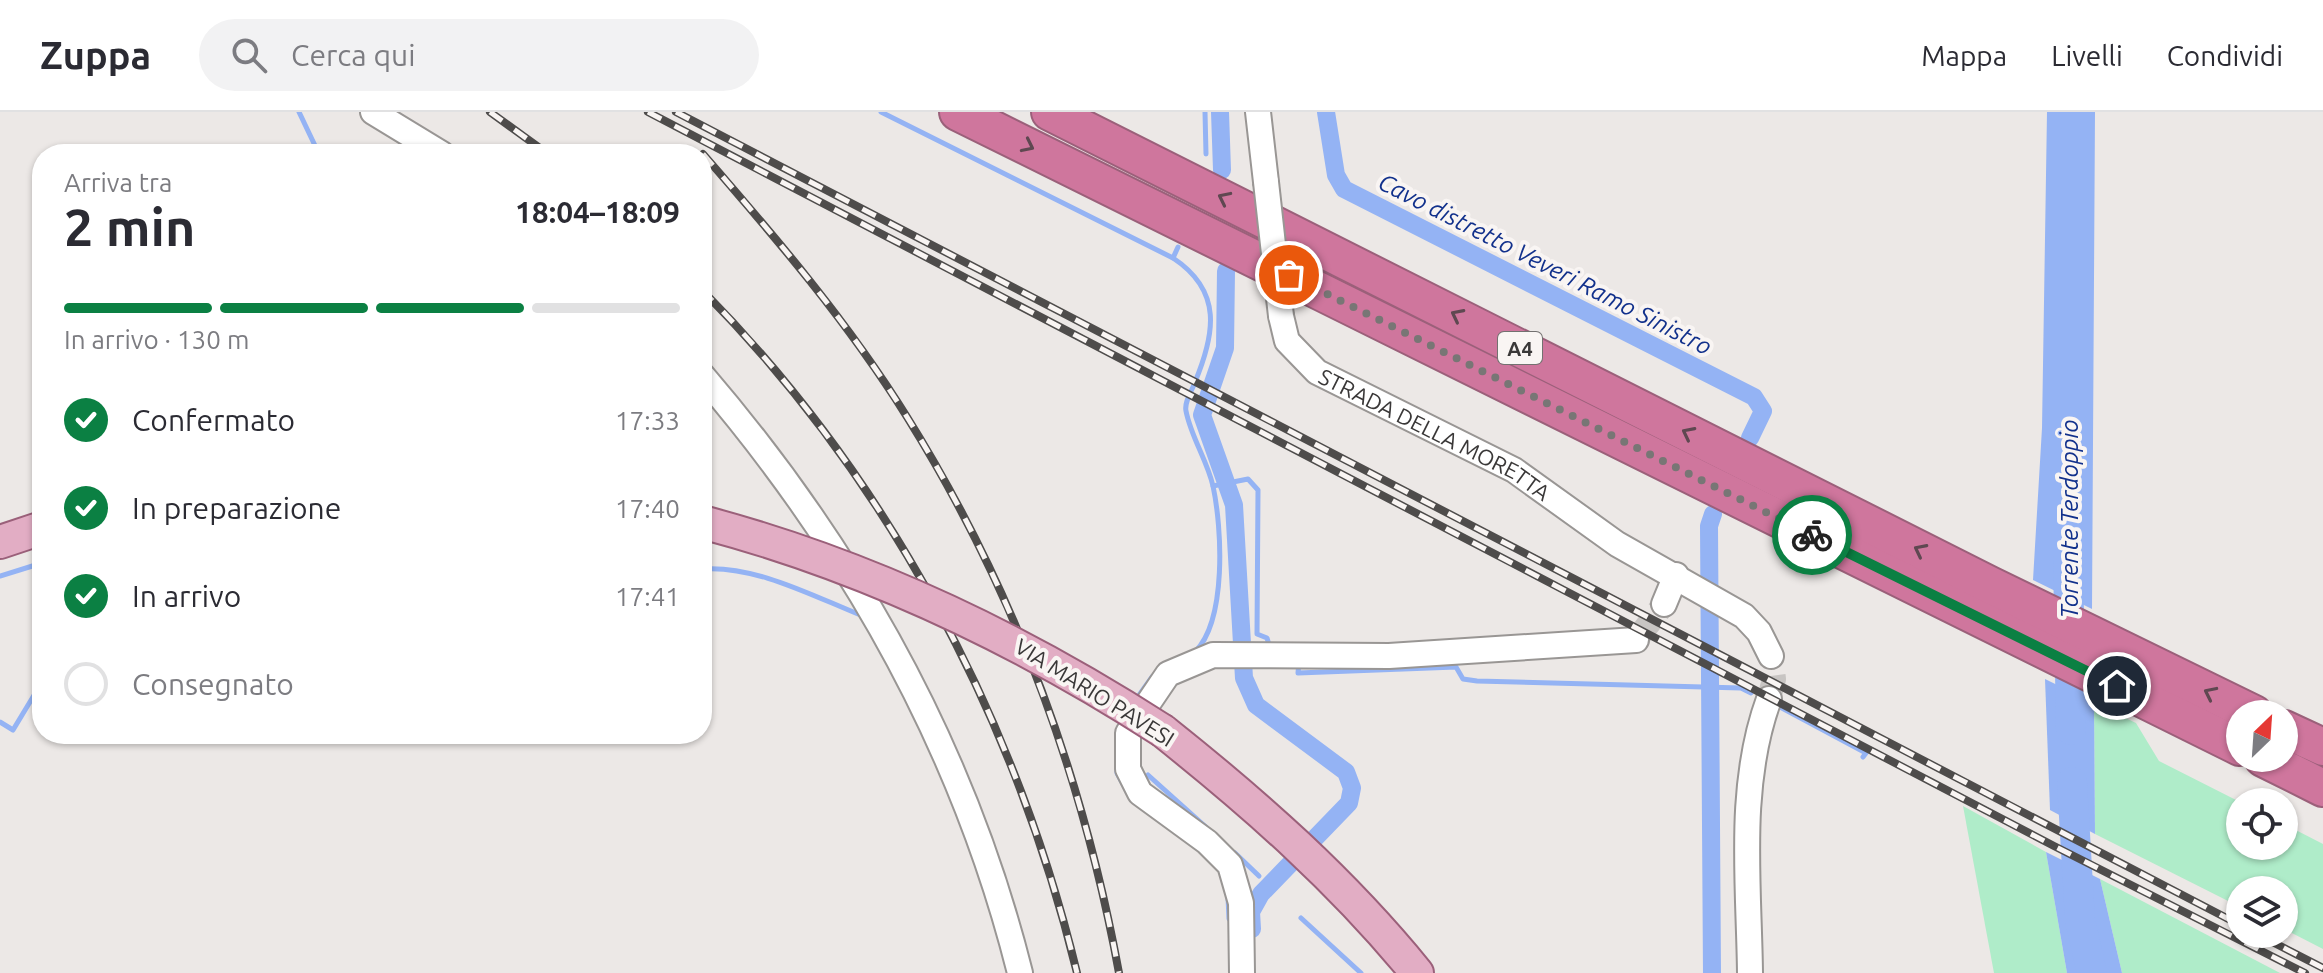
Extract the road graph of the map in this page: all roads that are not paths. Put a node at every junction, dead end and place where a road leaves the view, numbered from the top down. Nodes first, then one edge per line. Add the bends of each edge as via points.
1 (373, 112) edge
2 (958, 112) edge
3 (1050, 112) edge
4 (1258, 112) edge
5 (426, 144) edge
6 (712, 387) edge
7 (32, 517) edge
8 (0, 519) edge
9 (712, 525) edge
10 (32, 531) edge
11 (0, 542) edge
12 (1676, 575) junction
13 (1664, 604) tunnel mouth
14 (1636, 640) dead end
15 (1771, 656) tunnel mouth
16 (1769, 699) tunnel mouth
17 (2226, 700) edge
18 (2298, 735) edge
19 (2226, 740) edge
20 (2323, 747) edge
21 (2291, 772) edge
22 (2323, 788) edge
23 (1020, 973) edge
24 (1242, 973) edge
25 (1417, 973) edge
26 (1750, 973) edge

1 - 5 street
2 -> 19 highway, A4
17 -> 3 highway, A4
4 - 12 street, STRADA DELLA MORETTA, bridge via 1281,316 1287,341 1301,359 1317,372 1514,470 1617,544
6 - 23 street via 768,452 904,668 977,829
7 - 8 main road
9 - 25 main road, VIA MARIO PAVESI, bridge via 846,567 981,625 1163,731 1304,850
10 - 11 main road
12 - 13 street
12 - 15 street, STRADA DELLA MORETTA via 1724,603 1759,632
14 - 24 street via 1389,656 1213,655 1168,674 1128,733 1128,769 1140,793 1230,865 1241,903
16 - 26 street via 1756,741 1748,798
18 - 20 highway
21 - 22 highway

